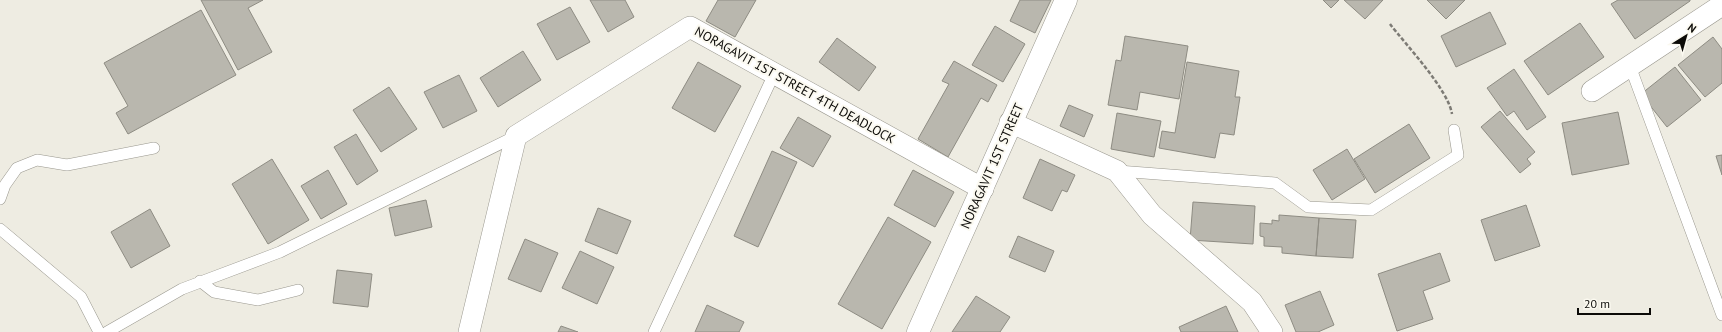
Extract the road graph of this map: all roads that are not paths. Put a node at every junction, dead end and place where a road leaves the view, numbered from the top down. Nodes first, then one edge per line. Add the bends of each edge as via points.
1 (1066, 0) edge
2 (1722, 5) edge
3 (1630, 66) junction
4 (774, 74) junction
5 (1592, 91) dead end
6 (1010, 122) junction
7 (1454, 130) road end
8 (516, 136) junction
9 (154, 148) dead end
10 (1117, 172) junction
11 (983, 189) junction
12 (0, 199) edge
13 (0, 229) edge
14 (200, 281) junction
15 (298, 290) dead end
16 (1722, 315) edge
17 (99, 332) edge
18 (107, 332) edge
19 (469, 332) edge
20 (654, 332) edge
21 (918, 332) edge
22 (1272, 332) edge

1 - 6 main road, NORAGAVIT 1ST STREET
2 - 3 street
3 - 5 street
3 - 16 lane
4 - 8 street, NORAGAVIT 1ST STREET 4TH DEADLOCK via 690,27
4 - 11 street, NORAGAVIT 1ST STREET 4TH DEADLOCK
4 - 20 lane
6 - 10 street
6 - 11 main road, NORAGAVIT 1ST STREET
7 - 10 lane via 1458,155 1371,210 1308,207 1275,183
8 - 14 lane via 280,252
8 - 19 street
9 - 12 lane via 67,165 37,160 17,168 5,185
10 - 22 street via 1152,215 1252,302
11 - 21 main road, NORAGAVIT 1ST STREET
13 - 17 lane via 81,297
14 - 15 lane via 214,292 258,300
14 - 18 lane

